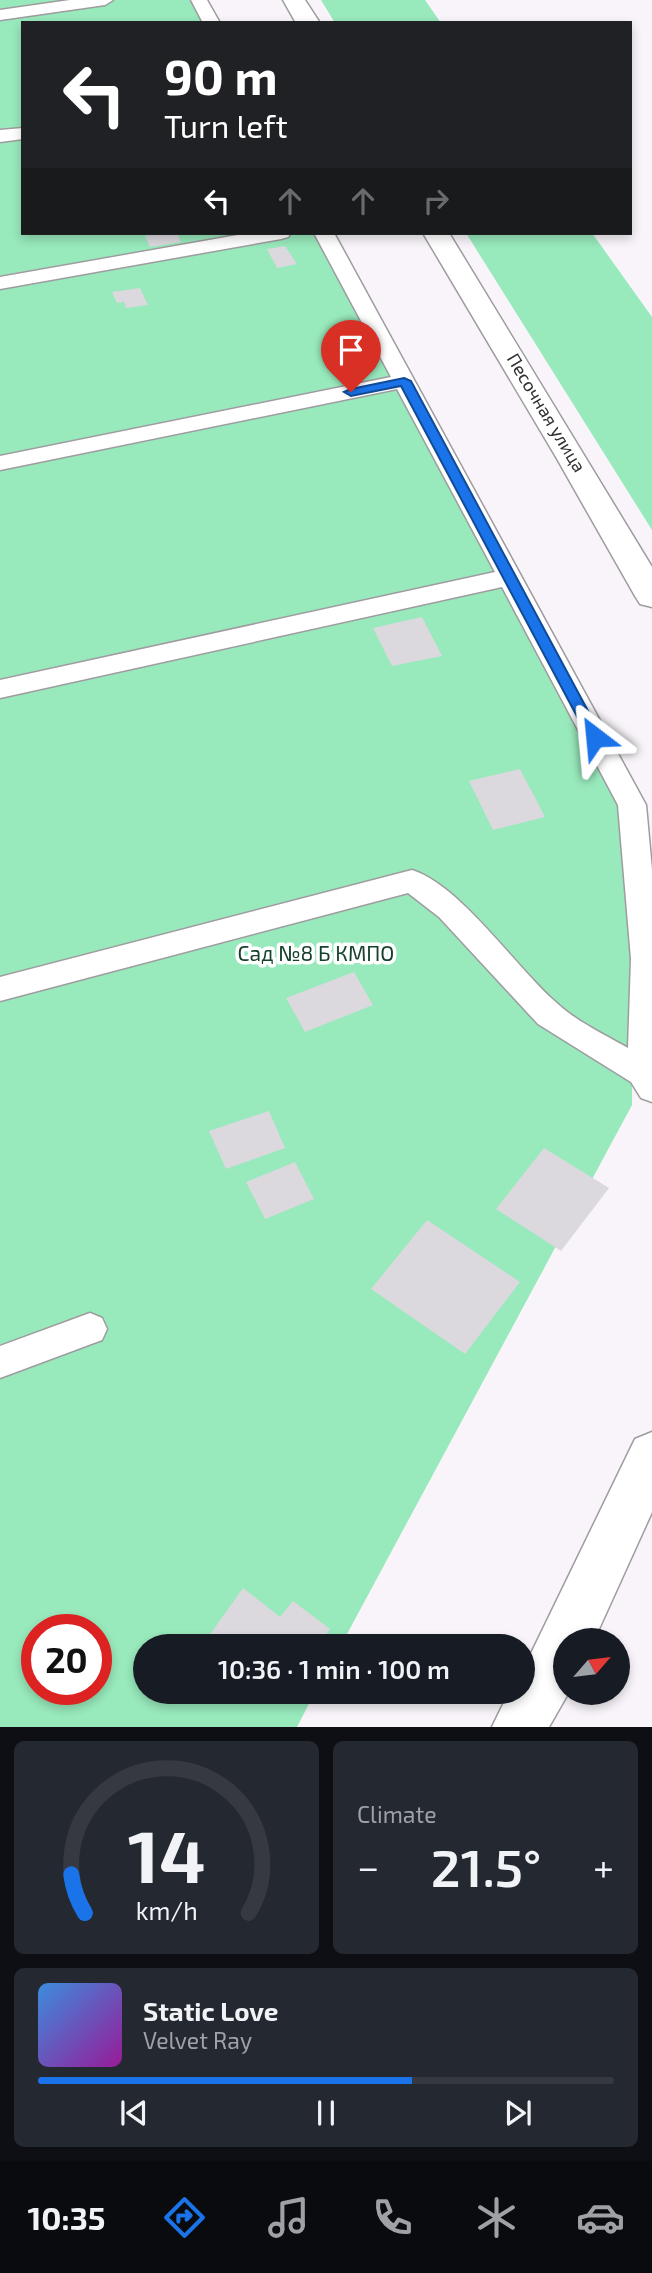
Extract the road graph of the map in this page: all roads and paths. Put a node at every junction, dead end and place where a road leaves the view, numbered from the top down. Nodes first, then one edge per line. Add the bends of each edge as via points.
1 (105, 0) edge
2 (200, 0) edge
3 (294, 0) edge
4 (0, 15) edge
5 (211, 21) edge
6 (307, 21) edge
7 (21, 133) edge
8 (0, 136) edge
9 (270, 235) edge
10 (325, 235) edge
11 (437, 235) edge
12 (0, 283) edge
13 (404, 381) junction
14 (0, 463) edge
15 (509, 577) junction
16 (652, 596) edge
17 (0, 689) edge
18 (0, 989) edge
19 (647, 1081) edge
20 (90, 1329) dead end
21 (0, 1362) edge
22 (652, 1456) edge
23 (572, 1628) edge
24 (553, 1668) edge
25 (519, 1727) edge

1 - 4 lane
2 - 5 lane
3 - 6 main road
7 - 8 lane
9 - 12 lane
10 - 13 lane
11 - 16 main road, Песочная улица
13 - 14 lane
13 - 15 lane
15 - 17 lane
15 - 19 lane via 632,805 646,959
18 - 19 lane via 412,881 449,909 549,1014
20 - 21 lane
22 - 23 main road
24 - 25 main road

